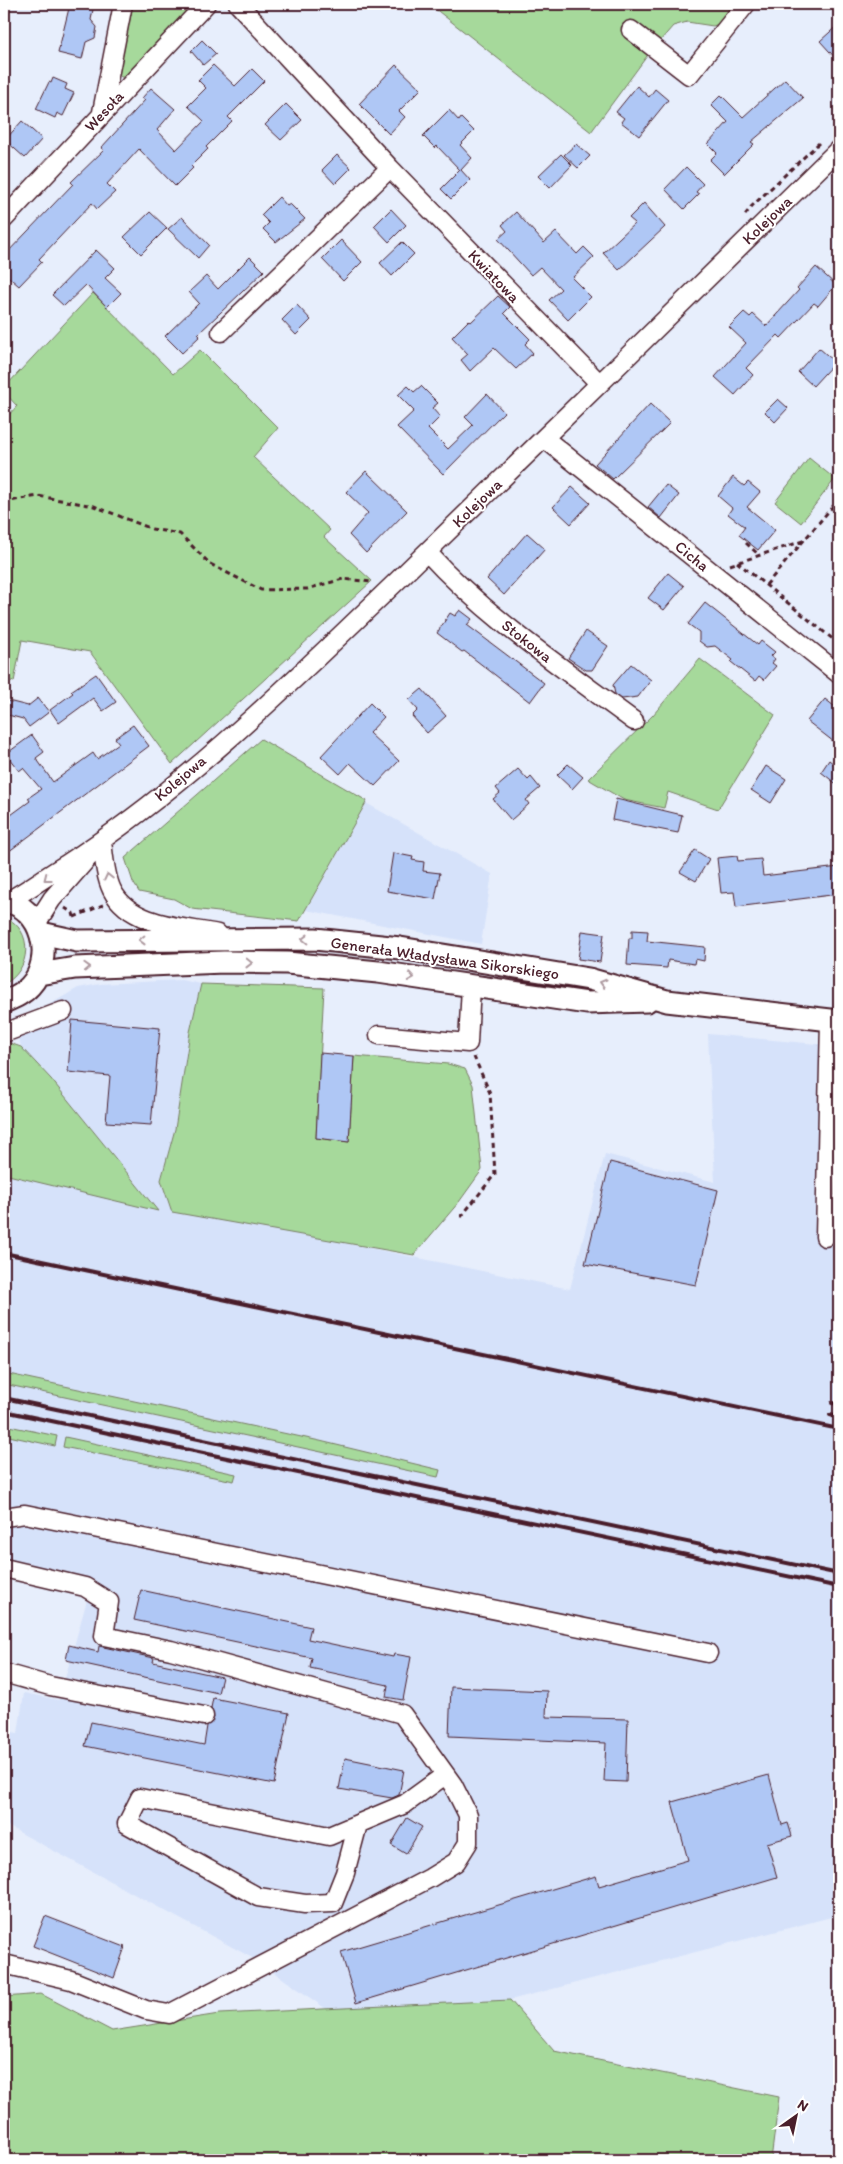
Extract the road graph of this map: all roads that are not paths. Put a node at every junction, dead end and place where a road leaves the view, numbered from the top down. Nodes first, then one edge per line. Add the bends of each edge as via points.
1 (123, 4) edge
2 (206, 4) edge
3 (238, 4) edge
4 (746, 4) edge
5 (631, 30) dead end
6 (102, 112) junction
7 (839, 149) edge
8 (390, 168) junction
9 (4, 219) edge
10 (221, 332) dead end
11 (599, 383) junction
12 (544, 438) junction
13 (427, 552) junction
14 (839, 674) edge
15 (634, 721) dead end
16 (102, 841) junction
17 (6, 901) edge
18 (38, 929) junction
19 (238, 938) junction
20 (38, 974) junction
21 (471, 986) junction
22 (667, 1001) junction
23 (4, 1002) edge
24 (63, 1011) dead end
25 (835, 1021) edge
26 (4, 1033) edge
27 (379, 1035) dead end
28 (825, 1237) dead end
29 (4, 1517) edge
30 (4, 1568) edge
31 (708, 1653) dead end
32 (4, 1673) edge
33 (204, 1716) dead end
34 (445, 1775) junction
35 (358, 1824) junction
36 (4, 1964) edge

1 - 6 street
2 - 6 street, Wesoła
3 - 8 street, Kwiatowa
4 - 5 street via 689,75
6 - 9 street, Wesoła
7 - 11 street, Kolejowa
8 - 10 street
8 - 11 street, Kwiatowa
11 - 12 street, Kolejowa
12 - 13 street, Kolejowa
12 - 14 street, Cicha
13 - 15 street, Stokowa via 447,574 506,625
13 - 16 street, Kolejowa via 300,674 179,781
16 -> 17 street, Kolejowa via 36,886
16 - 18 street, Kolejowa via 52,899
19 -> 16 street via 148,920 133,913 113,892
17 - 18 main road via 28,914
19 -> 18 main road, Generała Władysława Sikorskiego via 77,941
18 - 20 main road via 44,947
22 -> 19 main road, Generała Władysława Sikorskiego via 589,979 400,948 316,939
20 -> 21 main road, Generała Władysława Sikorskiego via 75,968 287,963
20 - 23 main road via 30,987
21 - 22 main road, Generała Władysława Sikorskiego via 587,1003
21 - 27 street via 468,1043
22 - 25 main road, Generała Władysława Sikorskiego
24 - 26 street
25 - 28 street
29 - 31 street via 25,1514
30 - 34 street via 85,1587 108,1602 104,1636 171,1650 402,1714
32 - 33 street via 50,1686
34 - 35 street via 405,1804
34 - 36 street via 468,1815 468,1843 456,1862 169,2014 146,2010 71,1980
35 - 35 street via 329,1836 140,1798 127,1824 258,1897 305,1904 333,1903

